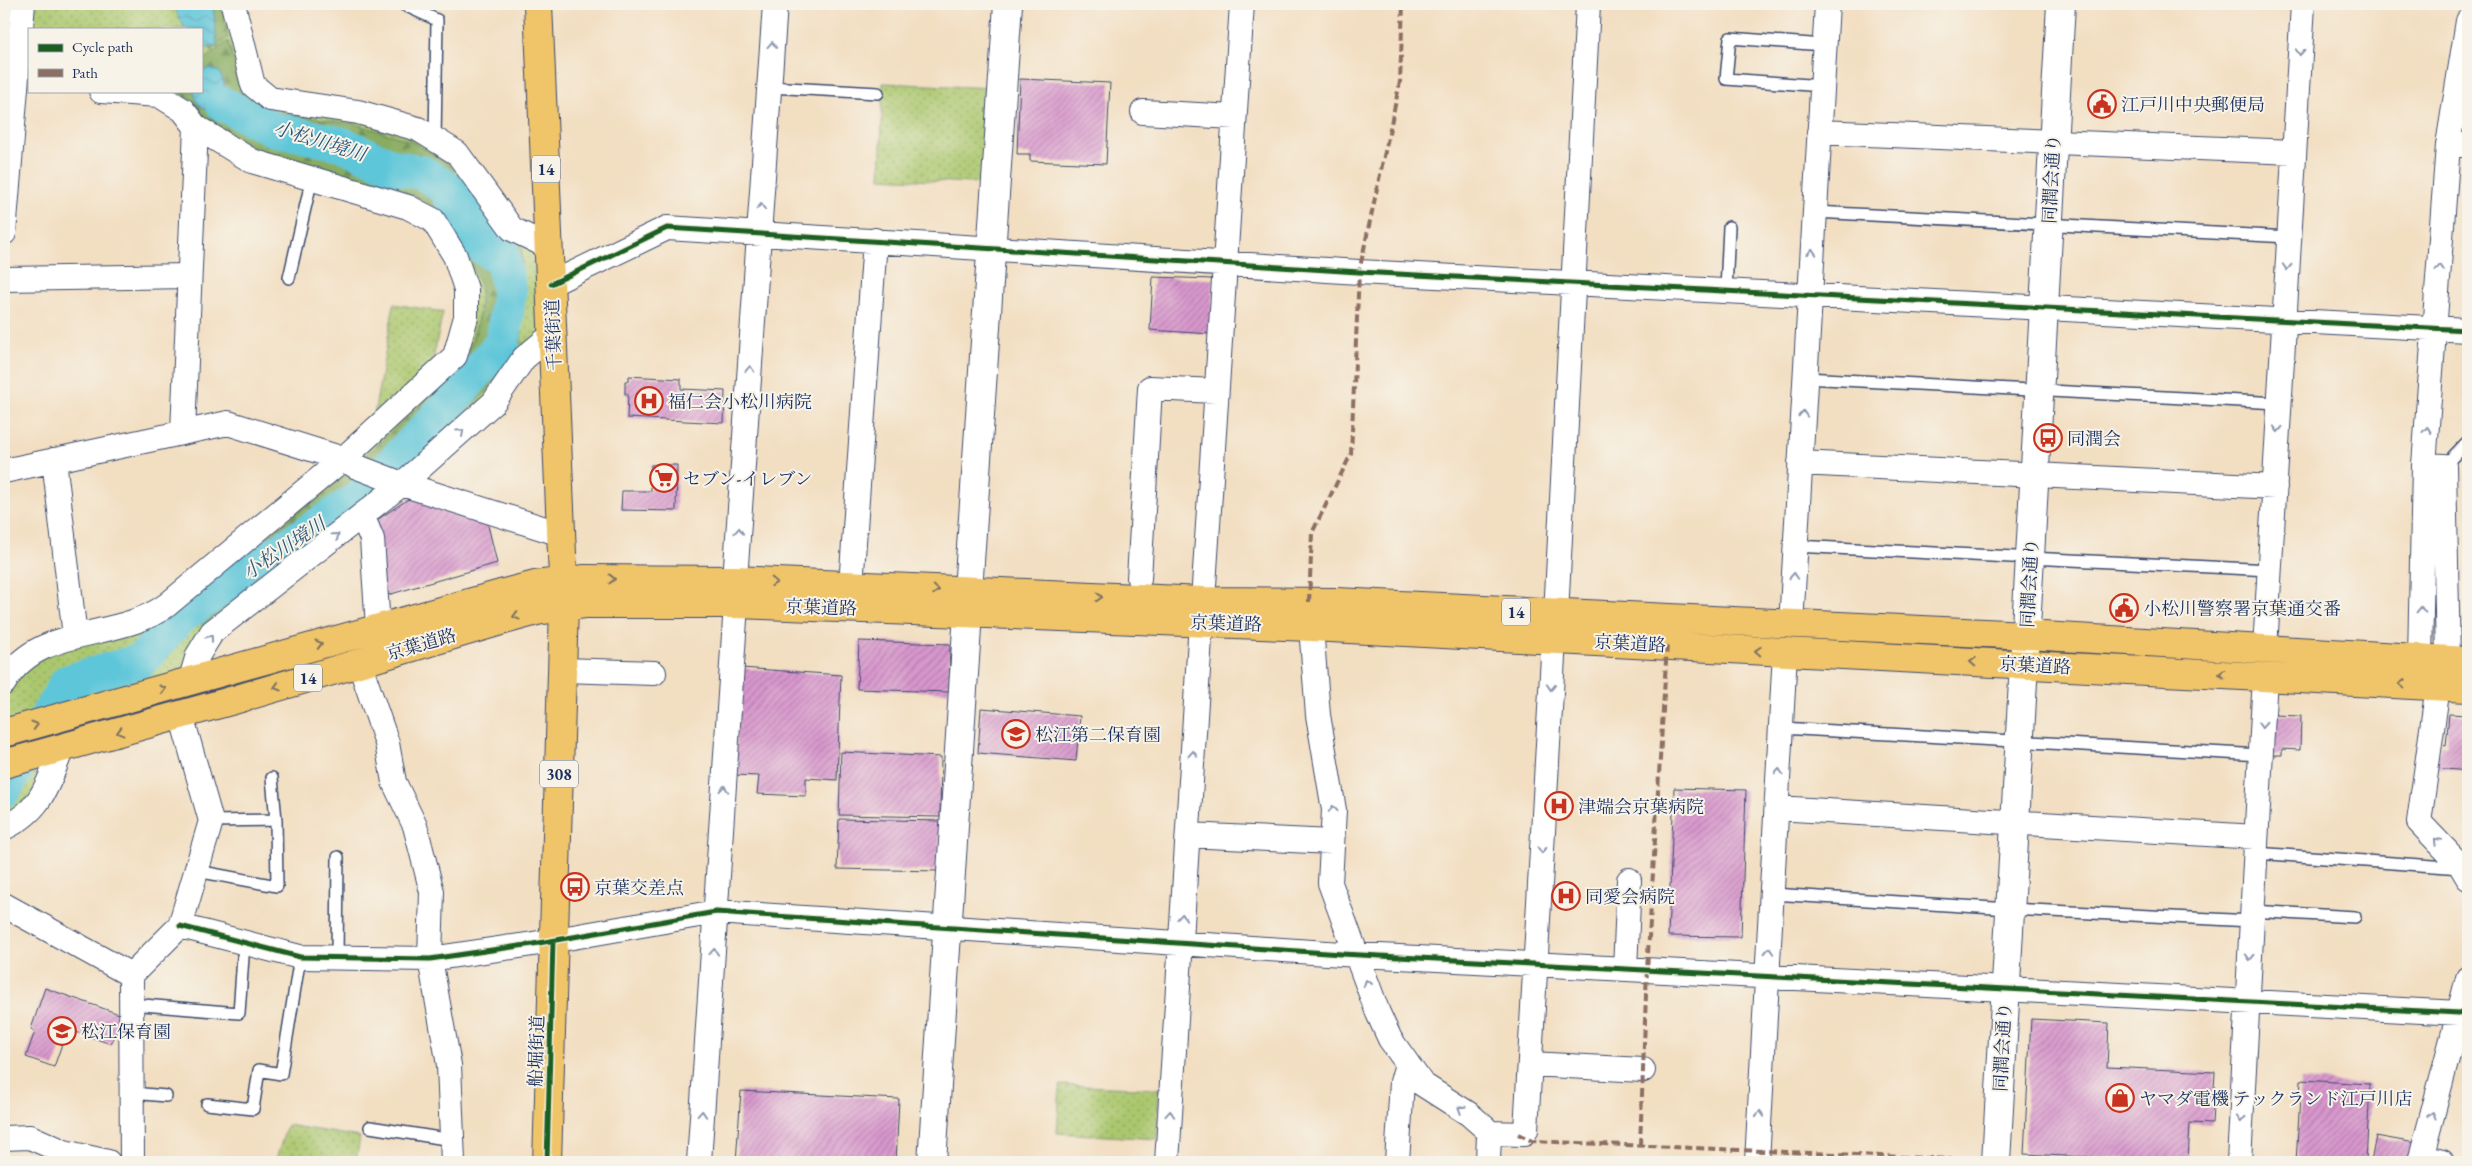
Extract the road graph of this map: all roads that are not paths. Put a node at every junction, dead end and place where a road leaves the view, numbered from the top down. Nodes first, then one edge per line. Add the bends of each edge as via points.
1 (23, 4) edge
2 (233, 4) edge
3 (402, 4) edge
4 (538, 4) edge
5 (775, 4) edge
6 (1008, 4) edge
7 (1242, 4) edge
8 (1588, 4) edge
9 (1827, 4) edge
10 (2061, 4) edge
11 (2303, 4) edge
12 (2468, 21) edge
13 (1824, 45) junction
14 (16, 80) edge
15 (1822, 86) junction
16 (769, 87) junction
17 (115, 92) edge
18 (878, 93) dead end
19 (1143, 112) dead end
20 (1234, 116) junction
21 (196, 127) junction
22 (1819, 132) junction
23 (435, 140) junction
24 (2053, 142) junction
25 (2458, 145) edge
26 (2294, 152) junction
27 (312, 178) junction
28 (1814, 212) junction
29 (2049, 225) junction
30 (1729, 227) dead end
31 (760, 232) junction
32 (4, 233) edge
33 (2289, 237) junction
34 (875, 240) junction
35 (549, 247) junction
36 (992, 247) junction
37 (1224, 263) junction
38 (189, 276) junction
39 (288, 278) dead end
40 (4, 279) edge
41 (1573, 282) junction
42 (551, 284) junction
43 (1726, 290) junction
44 (1810, 295) junction
45 (2044, 307) junction
46 (2284, 321) junction
47 (2436, 328) junction
48 (2468, 330) edge
49 (553, 334) junction
50 (1805, 378) junction
51 (1216, 391) junction
52 (2039, 391) junction
53 (2279, 403) junction
54 (183, 432) junction
55 (2468, 441) edge
56 (54, 460) junction
57 (349, 462) junction
58 (1800, 463) junction
59 (2434, 466) junction
60 (4, 471) edge
61 (2035, 475) junction
62 (397, 482) junction
63 (2275, 487) junction
64 (362, 515) junction
65 (561, 534) junction
66 (1796, 546) junction
67 (2031, 558) junction
68 (2270, 570) junction
69 (1139, 580) dead end
70 (851, 586) junction
71 (736, 592) junction
72 (564, 594) junction
73 (968, 602) junction
74 (1202, 612) junction
75 (1791, 625) junction
76 (1555, 626) junction
77 (378, 627) junction
78 (1311, 627) junction
79 (2026, 635) junction
80 (75, 636) junction
81 (2265, 649) junction
82 (1785, 652) junction
83 (2420, 659) junction
84 (2458, 660) edge
85 (358, 662) junction
86 (2024, 664) junction
87 (563, 670) junction
88 (654, 673) dead end
89 (2265, 676) junction
90 (190, 682) junction
91 (4, 684) edge
92 (2438, 686) junction
93 (2468, 688) edge
94 (181, 715) junction
95 (1781, 728) junction
96 (4, 733) edge
97 (2020, 741) junction
98 (57, 749) junction
99 (2260, 755) junction
100 (4, 764) edge
101 (272, 778) dead end
102 (1777, 808) junction
103 (276, 820) junction
104 (211, 822) junction
105 (2015, 824) junction
106 (4, 828) edge
107 (1188, 835) junction
108 (1332, 842) junction
109 (2256, 845) junction
110 (338, 857) dead end
111 (197, 871) junction
112 (2465, 873) edge
113 (1629, 880) dead end
114 (1772, 894) junction
115 (4, 905) edge
116 (2010, 909) junction
117 (716, 912) junction
118 (2252, 916) junction
119 (2355, 917) dead end
120 (180, 926) junction
121 (947, 928) junction
122 (553, 941) junction
123 (244, 943) junction
124 (1181, 944) junction
125 (1357, 954) junction
126 (300, 956) junction
127 (337, 958) junction
128 (430, 959) junction
129 (1535, 964) junction
130 (1625, 968) junction
131 (131, 975) junction
132 (1768, 977) junction
133 (2468, 978) edge
134 (2006, 991) junction
135 (2247, 1003) junction
136 (131, 1004) junction
137 (2464, 1015) edge
138 (1406, 1064) junction
139 (1530, 1064) junction
140 (1643, 1070) dead end
141 (132, 1093) junction
142 (166, 1096) dead end
143 (207, 1104) dead end
144 (370, 1127) dead end
145 (1489, 1134) junction
146 (4, 1138) edge
147 (452, 1151) edge
148 (2428, 1161) edge
149 (108, 1162) edge
150 (132, 1162) edge
151 (547, 1162) edge
152 (699, 1162) edge
153 (932, 1162) edge
154 (1167, 1162) edge
155 (1397, 1162) edge
156 (1488, 1162) edge
157 (1757, 1162) edge
158 (1996, 1162) edge
159 (2239, 1162) edge

1 - 14 street
2 - 23 street via 253,85 270,99 358,112 418,130
3 - 23 lane via 437,20
4 - 35 main road, 千葉街道 / 14
16 -> 5 street
6 - 36 street
7 - 20 street
8 - 41 street
9 - 13 street
10 - 24 street, 同潤会通り
11 -> 26 street
12 - 25 street
13 - 15 street
13 - 15 lane via 1730,38 1726,79
14 - 32 street
15 - 22 street
16 - 18 lane
31 -> 16 street
17 - 21 street via 158,95 183,110
19 - 20 street
20 - 37 street
21 - 27 street via 252,161
21 - 38 street
22 - 24 street
22 - 28 street
23 - 35 street via 457,154 512,229
24 - 26 street
24 - 29 street, 同潤会通り
47 -> 25 street
26 - 33 street
27 - 39 lane
27 - 57 street via 408,207 433,220 455,256 466,289 466,317 455,356
28 - 29 lane
44 -> 28 street
29 - 33 lane
29 - 45 street, 同潤会通り
30 - 43 lane
31 - 34 street
31 - 42 street via 668,228
71 -> 31 street
33 -> 46 street
34 - 36 street
34 - 70 street
35 - 42 main road, 千葉街道 / 14
36 - 37 street
36 - 73 street
37 - 41 street
37 - 51 street
38 - 40 street
38 - 54 street
41 - 43 street
41 - 76 street
42 - 49 main road, 千葉街道 / 14
43 - 44 street
44 - 45 street
44 - 50 street
45 - 46 street
45 - 52 street, 同潤会通り
46 - 47 street
46 - 53 street
47 - 48 street
59 -> 47 street
62 -> 49 street via 493,403 524,358
49 - 65 main road, 千葉街道 / 14
50 - 52 lane
58 -> 50 street
51 - 69 street via 1150,388
51 - 74 street
52 - 53 lane
52 - 61 street, 同潤会通り
53 -> 63 street
54 - 56 street
54 - 57 street via 228,423
55 - 59 lane
56 - 60 street
56 - 80 street
57 - 62 street
57 - 80 street via 152,616
58 - 61 street
58 - 66 street
83 -> 59 street
59 - 84 street
61 - 63 street
61 - 67 street, 同潤会通り
62 - 64 street
62 - 65 street
63 - 68 street
64 - 77 street via 372,539
90 -> 64 street via 198,655 212,632
65 - 72 main road, 千葉街道 / 14
66 - 67 lane
75 -> 66 street
67 - 68 lane
67 - 79 street, 同潤会通り
68 - 81 street
71 -> 70 main road, 京葉道路 / 14
70 -> 73 main road, 京葉道路 / 14
71 - 72 main road, 京葉道路 / 14 via 607,579
71 - 73 main road, 京葉道路 / 14
117 -> 71 street
72 - 77 main road, 京葉道路 / 14 via 535,585
72 -> 85 main road, 京葉道路 / 14 via 504,620
72 - 87 main road, 船堀街道 / 308
73 - 74 main road, 京葉道路 / 14
73 - 121 street
74 - 76 main road, 京葉道路 / 14 via 1336,602
74 - 78 main road, 京葉道路 / 14
107 -> 74 street
75 - 76 main road, 京葉道路 / 14
75 - 79 main road, 京葉道路 / 14
76 - 78 main road, 京葉道路 / 14
82 -> 76 main road, 京葉道路 / 14
76 -> 129 street
90 -> 77 main road, 京葉道路 / 14
108 -> 78 street via 1334,810 1318,714
79 - 81 main road, 京葉道路 / 14
79 - 86 street, 同潤会通り
80 - 91 street via 33,652 20,662
81 - 83 main road, 京葉道路 / 14
86 -> 82 main road, 京葉道路 / 14
82 - 95 street
83 - 84 main road, 京葉道路 / 14
85 -> 94 main road, 京葉道路 / 14
85 - 128 street via 387,743 394,782 415,826 432,892
89 -> 86 main road, 京葉道路 / 14
86 - 97 street, 同潤会通り
87 - 88 street
87 - 122 main road, 船堀街道 / 308
92 -> 89 main road, 京葉道路 / 14
89 -> 99 street
96 -> 90 main road, 京葉道路 / 14
92 - 93 main road, 京葉道路 / 14
112 -> 92 street via 2419,822
94 -> 98 main road, 京葉道路 / 14
94 - 104 street
95 - 97 lane
102 -> 95 street
97 - 99 lane
97 - 105 street, 同潤会通り
98 - 100 main road, 京葉道路 / 14
98 - 106 street via 44,795 19,821
99 - 109 street
101 - 103 lane
102 - 105 street
102 - 114 street
103 - 104 lane
103 - 111 lane via 277,886
104 - 111 street
105 - 109 street
105 - 116 street, 同潤会通り
107 - 108 street
124 -> 107 street
108 - 125 street via 1330,883
109 - 112 lane
109 - 118 street
110 - 127 lane
111 - 120 street
113 - 130 street
114 - 116 lane
132 -> 114 street
115 - 131 street
116 - 118 lane
116 - 134 street, 同潤会通り
117 - 121 street
117 - 122 street
152 -> 117 street
118 - 119 lane
118 -> 135 street
120 - 123 street
120 - 131 street
121 - 124 street
121 - 153 street
122 - 128 street
122 - 151 main road, 船堀街道 / 308
123 - 126 street
123 - 136 lane via 239,1013
124 - 125 street
154 -> 124 street
125 - 129 street
138 -> 125 street via 1378,1013
126 - 127 street
126 - 143 lane via 281,1074 259,1070 253,1110
127 - 128 street
128 - 147 street via 449,1065
129 - 130 street
129 - 139 street
130 - 132 street
131 - 136 street
132 - 134 street
157 -> 132 street
133 - 137 street
134 - 135 street
134 - 158 street, 同潤会通り
135 - 137 street
135 -> 159 street
136 - 141 street
148 -> 137 street
145 -> 138 street via 1469,1114 1424,1086
138 - 155 street
139 - 140 street
139 - 145 street via 1524,1134
141 - 142 lane
141 - 150 street
144 - 147 lane
145 - 156 street
146 - 149 street via 30,1137 64,1152

